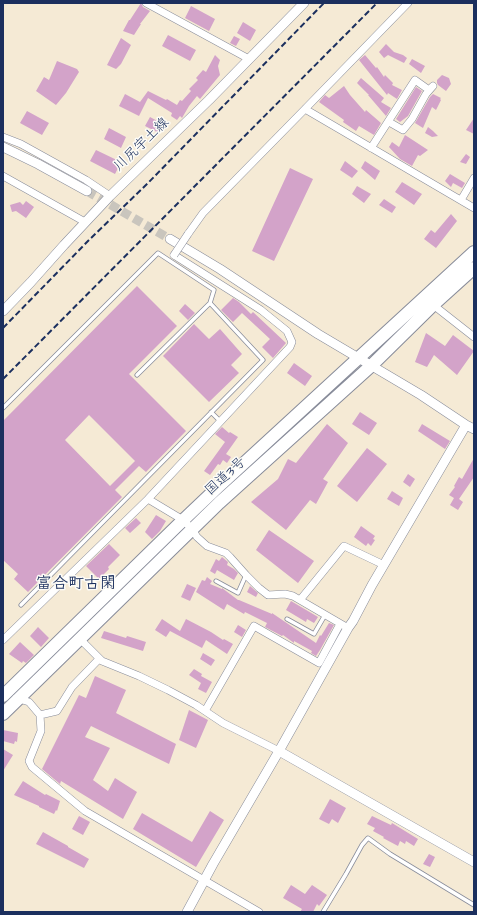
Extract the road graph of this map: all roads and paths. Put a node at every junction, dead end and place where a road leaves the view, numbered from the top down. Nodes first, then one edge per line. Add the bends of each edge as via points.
1 (146, 3) edge
2 (304, 3) edge
3 (408, 3) edge
4 (249, 59) junction
5 (305, 109) junction
6 (389, 122) junction
7 (3, 137) edge
8 (3, 147) edge
9 (371, 148) junction
10 (3, 176) edge
11 (474, 178) edge
12 (88, 192) tunnel mouth
13 (110, 196) junction
14 (461, 200) junction
15 (474, 208) edge
16 (85, 222) junction
17 (170, 239) tunnel mouth
18 (474, 252) edge
19 (474, 268) edge
20 (429, 300) junction
21 (210, 303) junction
22 (3, 311) edge
23 (474, 337) edge
24 (359, 358) junction
25 (372, 365) junction
26 (137, 375) dead end
27 (3, 408) edge
28 (211, 412) junction
29 (220, 421) junction
30 (470, 427) edge
31 (148, 499) junction
32 (183, 520) junction
33 (192, 529) junction
34 (384, 565) junction
35 (246, 575) junction
36 (216, 581) dead end
37 (300, 600) junction
38 (21, 606) dead end
39 (325, 615) junction
40 (287, 619) dead end
41 (344, 626) junction
42 (80, 639) junction
43 (3, 640) edge
44 (99, 659) junction
45 (4, 694) edge
46 (18, 699) junction
47 (205, 711) junction
48 (3, 714) edge
49 (40, 715) junction
50 (278, 751) junction
51 (474, 862) edge
52 (204, 880) junction
53 (474, 905) edge
54 (186, 912) edge
55 (260, 912) edge
56 (323, 912) edge

1 - 4 street
2 - 4 street, 川尻宇土線
3 - 5 street
4 - 13 street, 川尻宇土線
5 - 9 street
5 - 29 street, bridge via 202,213 174,255 260,310 287,331 292,342
6 - 6 street via 415,80 429,90 433,86 403,130
6 - 9 street
7 - 13 street via 21,144
8 - 12 street
9 - 14 street
10 - 16 street
11 - 14 street
13 - 16 street, 川尻宇土線
14 - 15 street
16 - 22 street, 川尻宇土線
17 - 24 street
18 - 20 highway, 国道3号
19 - 20 highway, 国道3号
20 - 23 street
20 - 24 highway, 国道3号
20 - 25 highway, 国道3号
21 - 26 lane
21 - 27 lane via 214,290 158,253
21 - 28 lane via 263,360
24 - 25 street
24 - 32 highway, 国道3号
25 - 30 street
25 - 33 highway, 国道3号
28 - 29 lane
28 - 38 lane
29 - 31 street
30 - 34 street
31 - 32 street
31 - 43 street
32 - 33 street
32 - 45 highway, 国道3号
33 - 35 street via 207,546 230,557
33 - 42 highway, 国道3号
34 - 37 street via 344,546
34 - 41 street via 353,620
35 - 36 lane via 238,593
35 - 37 street via 268,595 285,594
37 - 39 street
39 - 40 lane via 314,634
39 - 41 street
41 - 47 street via 319,663 254,626
41 - 50 street
42 - 44 street
42 - 46 highway, 国道3号
44 - 47 street via 168,690
44 - 49 street via 72,687 57,711
45 - 46 street
46 - 48 highway, 国道3号
46 - 49 street via 29,702
47 - 50 street
49 - 52 street via 42,731 29,760 32,767 85,811
50 - 51 street
50 - 52 street
52 - 54 street
52 - 55 street
53 - 56 lane via 368,838

